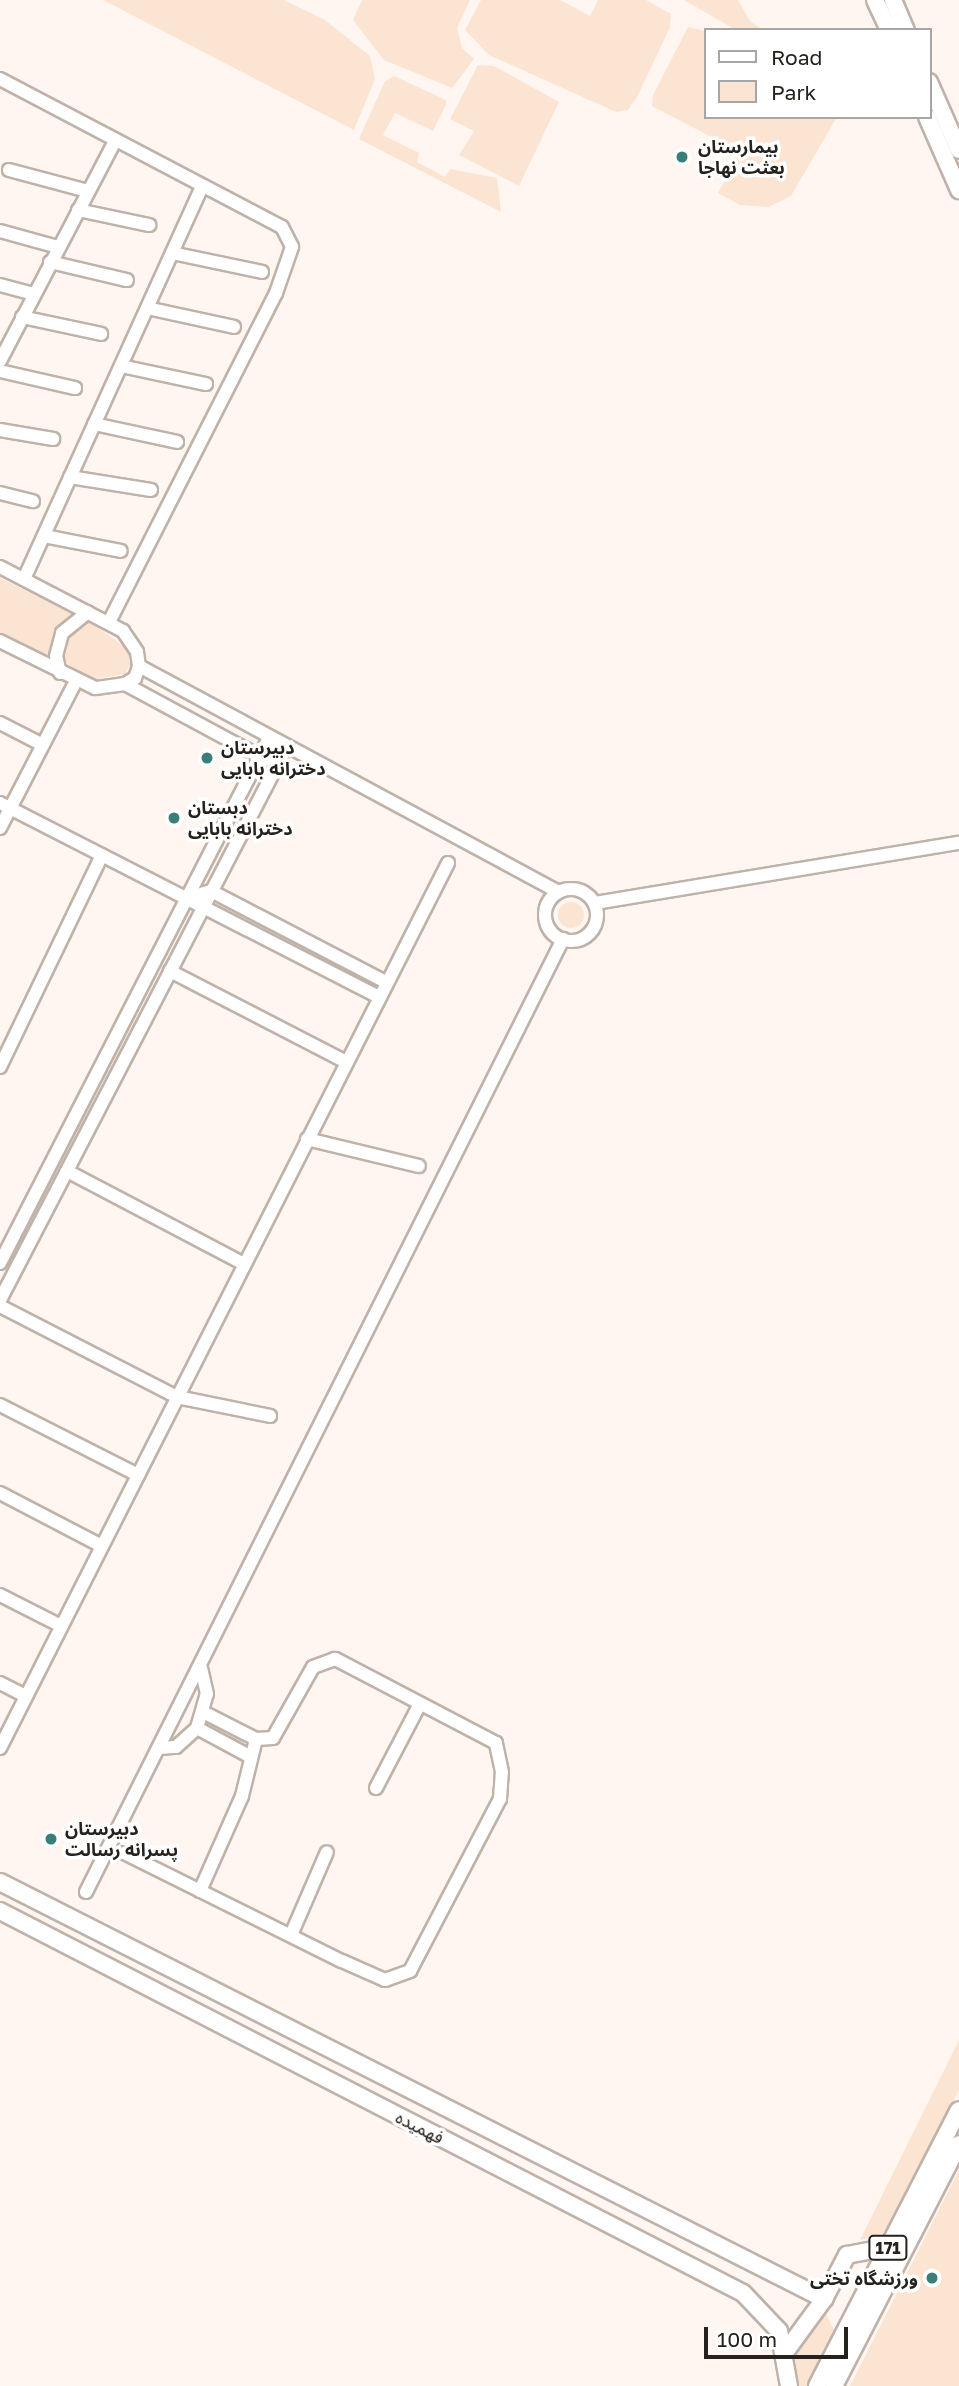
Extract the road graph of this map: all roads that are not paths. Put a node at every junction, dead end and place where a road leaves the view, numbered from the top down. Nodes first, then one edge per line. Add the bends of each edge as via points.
1 (876, 0) edge
2 (893, 0) edge
3 (888, 28) edge
4 (905, 28) edge
5 (0, 79) edge
6 (931, 87) edge
7 (928, 119) edge
8 (114, 143) junction
9 (959, 150) edge
10 (9, 170) dead end
11 (202, 187) junction
12 (959, 190) edge
13 (88, 191) junction
14 (78, 210) junction
15 (149, 225) dead end
16 (0, 231) edge
17 (58, 247) junction
18 (172, 253) junction
19 (50, 262) junction
20 (262, 272) dead end
21 (127, 280) dead end
22 (0, 285) edge
23 (34, 294) junction
24 (147, 308) junction
25 (22, 317) junction
26 (234, 327) dead end
27 (101, 334) dead end
28 (1, 357) edge
29 (121, 366) junction
30 (0, 371) edge
31 (206, 384) dead end
32 (75, 388) dead end
33 (94, 424) junction
34 (0, 430) edge
35 (53, 439) dead end
36 (177, 442) dead end
37 (70, 477) junction
38 (151, 490) dead end
39 (0, 493) edge
40 (33, 500) dead end
41 (44, 536) junction
42 (121, 551) dead end
43 (0, 567) edge
44 (24, 579) junction
45 (88, 612) junction
46 (109, 622) junction
47 (0, 641) edge
48 (139, 666) junction
49 (60, 673) junction
50 (76, 681) junction
51 (125, 684) junction
52 (0, 723) edge
53 (269, 738) junction
54 (43, 745) junction
55 (286, 748) junction
56 (260, 756) junction
57 (276, 765) junction
58 (5, 806) edge
59 (0, 828) edge
60 (959, 843) edge
61 (102, 855) junction
62 (448, 863) dead end
63 (211, 891) junction
64 (558, 892) junction
65 (187, 898) junction
66 (595, 903) junction
67 (203, 907) junction
68 (563, 939) junction
69 (170, 971) junction
70 (386, 982) junction
71 (379, 996) junction
72 (346, 1062) junction
73 (0, 1067) edge
74 (307, 1139) junction
75 (419, 1166) dead end
76 (67, 1171) junction
77 (0, 1264) edge
78 (244, 1264) junction
79 (0, 1300) edge
80 (0, 1306) edge
81 (177, 1397) junction
82 (0, 1405) edge
83 (270, 1416) dead end
84 (138, 1475) junction
85 (0, 1493) edge
86 (102, 1546) junction
87 (0, 1595) edge
88 (61, 1626) junction
89 (201, 1669) junction
90 (0, 1683) edge
91 (26, 1696) junction
92 (420, 1704) junction
93 (205, 1713) junction
94 (197, 1728) junction
95 (256, 1739) junction
96 (0, 1748) edge
97 (160, 1748) junction
98 (249, 1756) junction
99 (376, 1788) dead end
100 (327, 1852) dead end
101 (124, 1853) dead end
102 (0, 1882) edge
103 (200, 1891) junction
104 (86, 1892) dead end
105 (0, 1911) edge
106 (291, 1935) junction
107 (959, 2110) edge
108 (959, 2144) edge
109 (889, 2247) junction
110 (824, 2299) junction
111 (786, 2351) junction
112 (789, 2386) edge
113 (817, 2386) edge
114 (834, 2386) edge

1 - 3 main road
2 - 4 main road
5 - 8 street
6 - 9 main road
7 - 12 main road
8 - 11 street
8 - 13 street
10 - 13 street
11 - 18 street
11 - 46 street via 282,227 292,247 276,293
13 - 14 street
14 - 15 street
14 - 17 street
16 - 17 street
17 - 19 street
18 - 20 street
18 - 24 street
19 - 21 street
19 - 23 street
22 - 23 street
23 - 25 street
24 - 26 street
24 - 29 street
25 - 27 street
25 - 28 street
29 - 31 street
29 - 33 street
30 - 32 street
33 - 36 street
33 - 37 street
34 - 35 street
37 - 38 street
37 - 41 street
39 - 40 street
41 - 42 street
41 - 44 street
43 - 44 street
44 - 45 street
45 - 46 street
45 - 49 street via 62,633 55,656
46 - 48 street via 132,640
47 - 49 street
48 - 51 street via 135,678
48 - 53 street
49 - 50 street
50 - 51 street via 95,688
50 - 54 street
51 - 56 street
52 - 54 street
53 - 55 street
53 - 56 street
54 - 58 street
55 - 57 street
55 - 64 street
56 - 57 street
56 - 65 street
57 - 63 street
58 - 59 street
58 - 61 street
60 - 66 street
61 - 65 street
61 - 73 street
62 - 70 street
63 - 65 street
63 - 67 street
63 - 70 street
64 - 66 street via 583,891
64 - 68 street via 547,905 546,921
65 - 67 street
65 - 77 street
66 - 68 street via 597,920 588,935
67 - 69 street
67 - 71 street
68 - 89 street
69 - 72 street
69 - 76 street
70 - 71 street
71 - 72 street
72 - 74 street
74 - 75 street
74 - 78 street
76 - 78 street
76 - 79 street
78 - 81 street
80 - 81 street
81 - 83 street
81 - 84 street
82 - 84 street
84 - 86 street
85 - 86 street
86 - 88 street
87 - 88 street
88 - 91 street
89 - 93 street via 207,1680
89 - 97 street
90 - 91 street
91 - 96 street
92 - 95 street via 335,1659 313,1667 273,1738
92 - 99 street
92 - 106 street via 496,1743 502,1772 500,1799 426,1944 410,1972 385,1980
93 - 94 street
93 - 95 street
94 - 97 street via 176,1747
94 - 98 street
95 - 98 street
97 - 104 street
98 - 103 street via 242,1796
100 - 106 street
101 - 103 street
102 - 110 main road, فهمیده
103 - 106 street
105 - 111 main road, فهمیده via 743,2292 771,2321
107 - 109 main road, 171
108 - 114 main road, 171
109 - 110 main road via 847,2255
109 - 113 main road, 171
110 - 111 main road
111 - 112 main road, فهمیده

